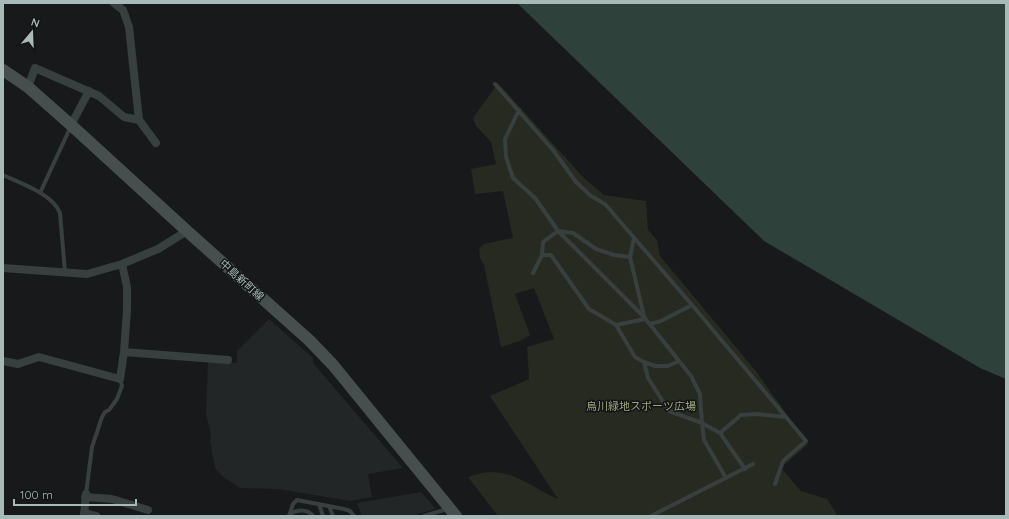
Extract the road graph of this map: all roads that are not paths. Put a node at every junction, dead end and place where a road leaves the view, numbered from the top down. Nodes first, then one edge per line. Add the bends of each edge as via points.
1 (114, 3) edge
2 (3, 70) edge
3 (495, 84) dead end
4 (28, 87) junction
5 (90, 92) junction
6 (518, 110) junction
7 (139, 120) junction
8 (71, 125) junction
9 (156, 143) dead end
10 (3, 175) edge
11 (40, 193) junction
12 (187, 231) junction
13 (558, 231) junction
14 (634, 238) junction
15 (542, 255) junction
16 (630, 257) junction
17 (122, 264) junction
18 (3, 268) edge
19 (65, 272) junction
20 (533, 273) dead end
21 (692, 305) junction
22 (645, 318) junction
23 (650, 324) junction
24 (616, 325) junction
25 (124, 352) junction
26 (228, 360) dead end
27 (3, 361) edge
28 (679, 361) junction
29 (644, 362) junction
30 (120, 379) junction
31 (786, 417) junction
32 (702, 423) junction
33 (720, 433) junction
34 (753, 464) dead end
35 (745, 469) junction
36 (726, 478) junction
37 (775, 484) dead end
38 (86, 496) junction
39 (319, 504) junction
40 (329, 506) junction
41 (148, 510) dead end
42 (454, 513) edge
43 (84, 514) edge
44 (290, 515) edge
45 (96, 516) edge
46 (313, 516) edge
47 (323, 516) edge
48 (333, 516) edge
49 (354, 516) edge
50 (424, 516) edge
51 (651, 516) edge

1 - 7 street via 123,10 129,27
2 - 4 main road, 中島新町線
3 - 6 lane
4 - 5 street via 35,68
4 - 8 main road, 中島新町線
5 - 7 street via 99,96 124,117
5 - 8 street
6 - 13 lane via 505,139 506,157 513,178 535,198
6 - 14 lane via 553,150 576,182 591,196 605,204
7 - 9 street
8 - 11 lane
8 - 12 main road, 中島新町線
10 - 11 lane
11 - 19 lane via 57,206 60,212
12 - 17 street via 158,249
12 - 42 main road, 中島新町線 via 309,340 333,365
13 - 15 lane via 543,242
13 - 16 lane via 573,233 596,249
13 - 22 lane
14 - 16 lane
14 - 21 lane
15 - 20 lane
15 - 24 lane via 551,255 589,309
16 - 22 lane
17 - 19 street via 87,274
17 - 25 street via 127,287
18 - 19 street
21 - 23 lane
21 - 31 lane
22 - 23 lane
22 - 24 lane
23 - 28 lane
24 - 29 lane via 635,357
25 - 26 street
25 - 30 street
27 - 30 street via 18,364 38,357
28 - 29 lane via 668,366 655,366
28 - 32 lane via 691,376 700,394
29 - 32 lane via 648,378 669,411
30 - 38 lane via 122,386 117,399 109,410 104,412 94,441
31 - 33 lane via 741,415
31 - 37 lane via 806,441 783,461
32 - 33 lane
32 - 36 lane via 704,440
33 - 35 lane
34 - 35 lane
35 - 36 lane
36 - 51 lane
38 - 41 street via 112,499
38 - 43 street
39 - 40 lane
39 - 44 lane via 297,500
39 - 47 lane
40 - 48 lane
40 - 49 lane via 350,511
42 - 50 lane
43 - 45 street
44 - 46 lane via 306,511

